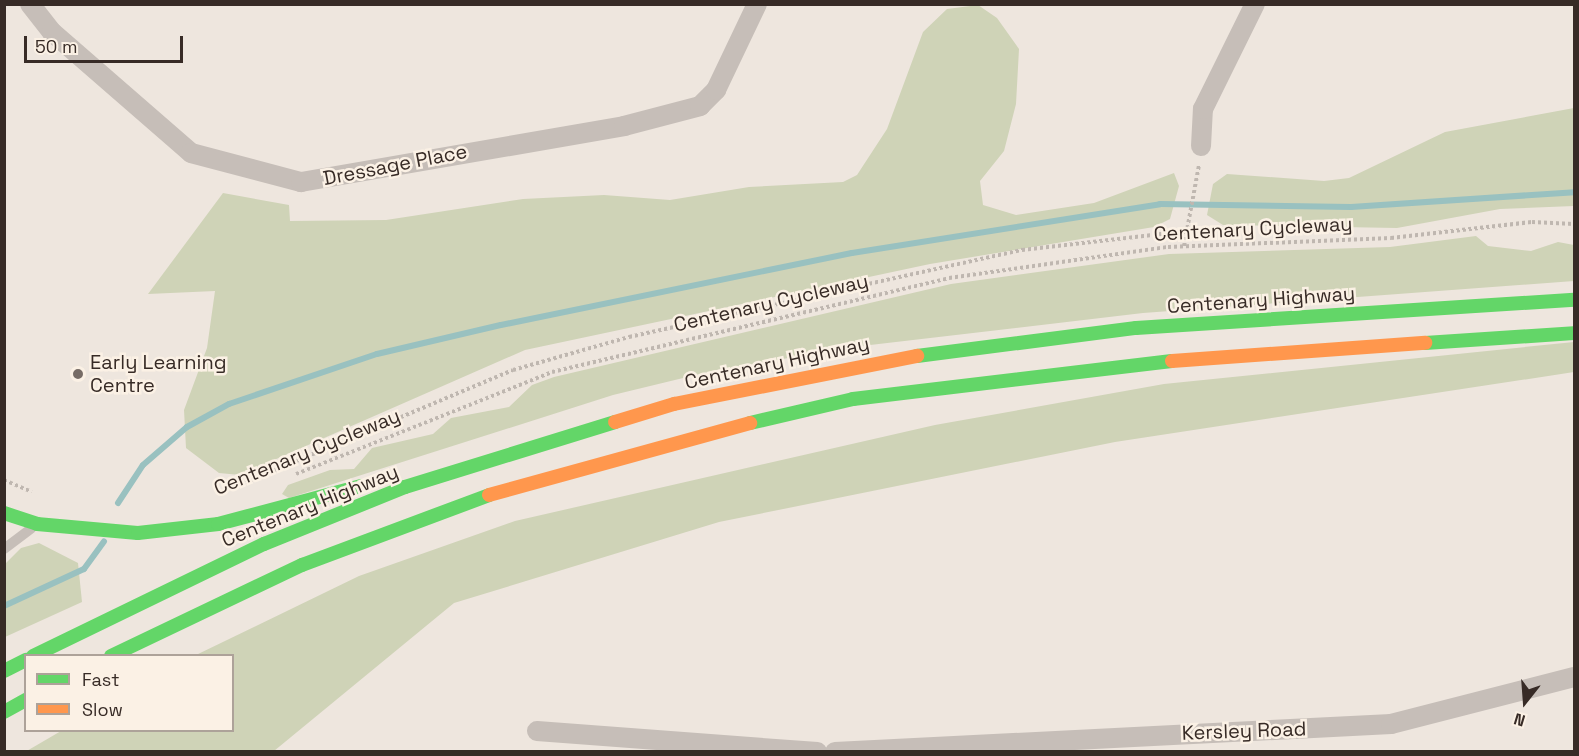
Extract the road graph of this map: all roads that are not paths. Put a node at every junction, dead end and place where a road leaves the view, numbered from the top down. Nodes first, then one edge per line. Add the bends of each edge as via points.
1 (30, 4) edge
2 (757, 4) edge
3 (1255, 4) edge
4 (1201, 146) dead end
5 (1575, 300) edge
6 (1575, 333) edge
7 (405, 487) junction
8 (4, 513) edge
9 (37, 524) junction
10 (4, 549) edge
11 (37, 654) edge
12 (115, 654) edge
13 (24, 661) edge
14 (4, 671) edge
15 (1575, 677) edge
16 (24, 701) edge
17 (4, 712) edge
18 (537, 732) dead end
19 (1029, 746) edge
20 (817, 752) edge
21 (835, 752) edge

1 - 2 street, Dressage Place via 52,32 191,153 301,182 624,126 700,106 716,90
3 - 4 street via 1203,110
5 - 7 highway, Centenary Highway via 1136,328 905,358 674,404
6 - 12 highway via 1108,365 853,399 641,448 516,485 302,565
7 - 9 highway via 354,486 256,515 173,530 138,533
7 - 11 highway, Centenary Highway via 253,549
8 - 9 highway
9 - 10 lane
13 - 14 highway
15 - 19 street, Kersley Road via 1391,724
16 - 17 highway
18 - 20 street
19 - 21 street, Kersley Road

